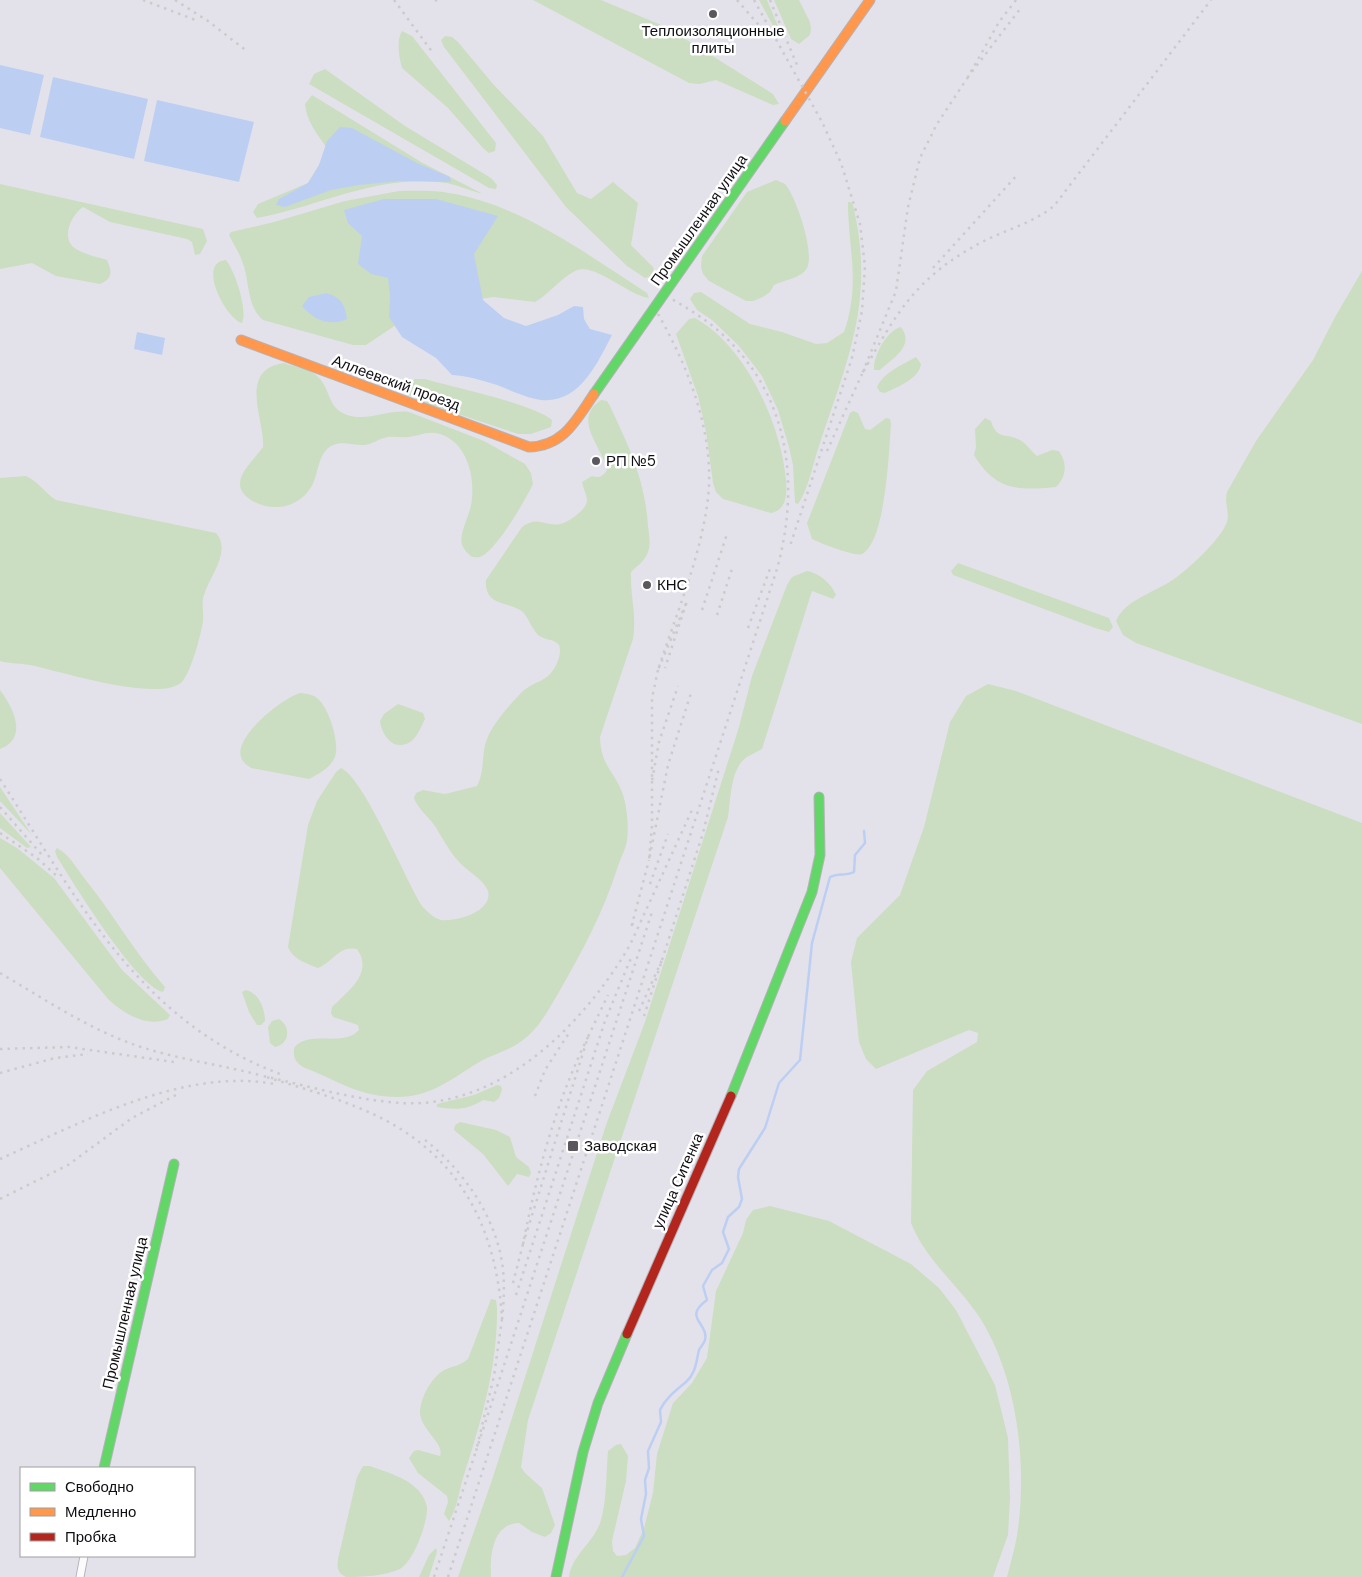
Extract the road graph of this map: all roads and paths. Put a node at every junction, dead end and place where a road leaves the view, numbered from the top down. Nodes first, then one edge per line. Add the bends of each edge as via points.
1 (870, 0) edge
2 (241, 340) dead end
3 (542, 447) joint
4 (819, 797) dead end
5 (174, 1164) dead end
6 (104, 1467) edge
7 (84, 1557) edge
8 (80, 1577) edge
9 (556, 1577) edge

1 - 3 street, Промышленная улица via 567,433
2 - 3 street, Аллеевский проезд via 529,447
4 - 9 street, улица Ситенка via 820,850 816,880 734,1089 598,1403 583,1452
5 - 6 street, Промышленная улица
7 - 8 street

